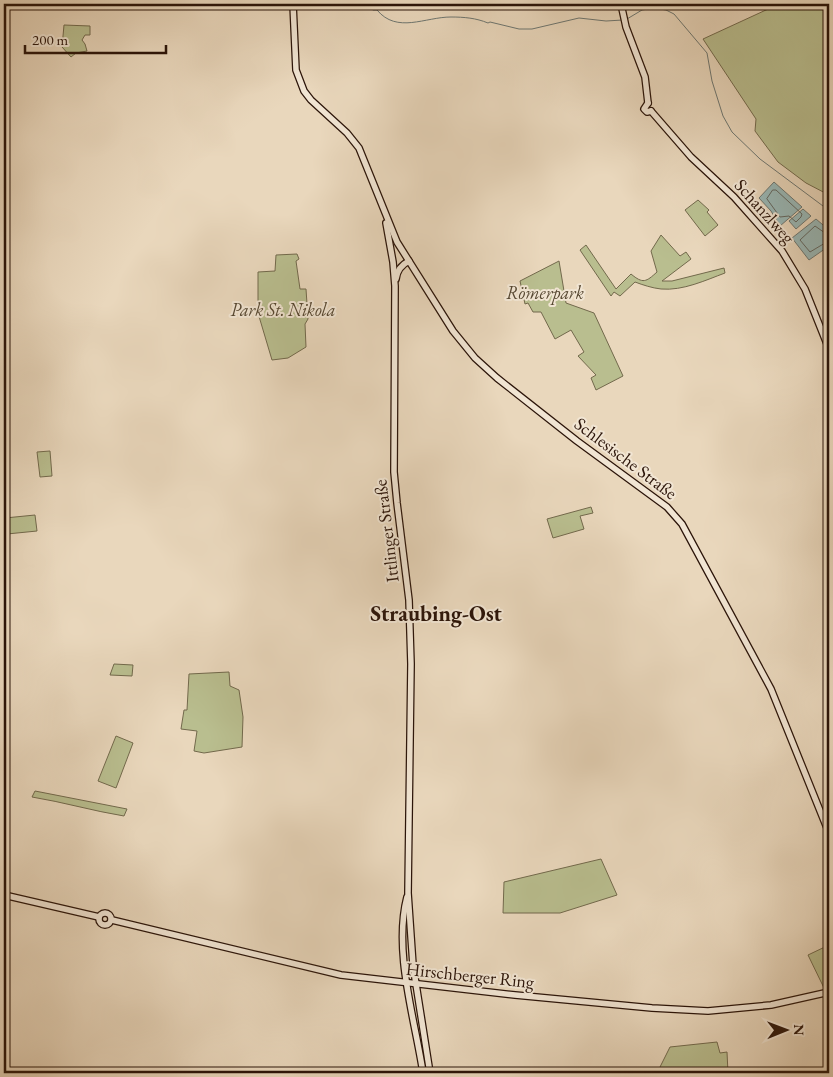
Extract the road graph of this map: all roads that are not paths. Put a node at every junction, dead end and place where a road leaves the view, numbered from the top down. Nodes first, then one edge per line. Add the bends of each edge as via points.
1 (294, 4) edge
2 (621, 4) edge
3 (385, 214) junction
4 (390, 227) joint
5 (409, 261) junction
6 (395, 286) junction
7 (829, 350) edge
8 (829, 833) edge
9 (408, 893) junction
10 (4, 895) edge
11 (407, 983) junction
12 (415, 984) junction
13 (829, 992) edge
14 (423, 1073) edge
15 (430, 1073) edge

1 - 3 street, Ittlinger Straße via 299,82 311,100 359,148
2 - 7 street, Schanzlweg via 626,28 645,77 648,102 644,108 734,197 782,251 805,289
3 - 4 street, Ittlinger Straße
3 - 6 street, Ittlinger Straße
4 - 5 street, Schlesische Straße
5 - 6 street, Ittlinger Straße via 397,272
5 - 8 street, Schlesische Straße via 453,331 483,365 563,430 667,507 678,519 771,689
6 - 9 street, Ittlinger Straße via 394,472 409,600 411,664
9 - 11 street, Ittlinger Straße via 403,938
9 - 12 street, Ittlinger Straße
10 - 11 street, Hirschberger Ring via 100,917 104,925 112,920 319,971
11 - 12 street, Hirschberger Ring
11 - 14 street, Ittlinger Straße
12 - 13 street, Hirschberger Ring via 708,1011 770,1005
12 - 15 street, Ittlinger Straße

